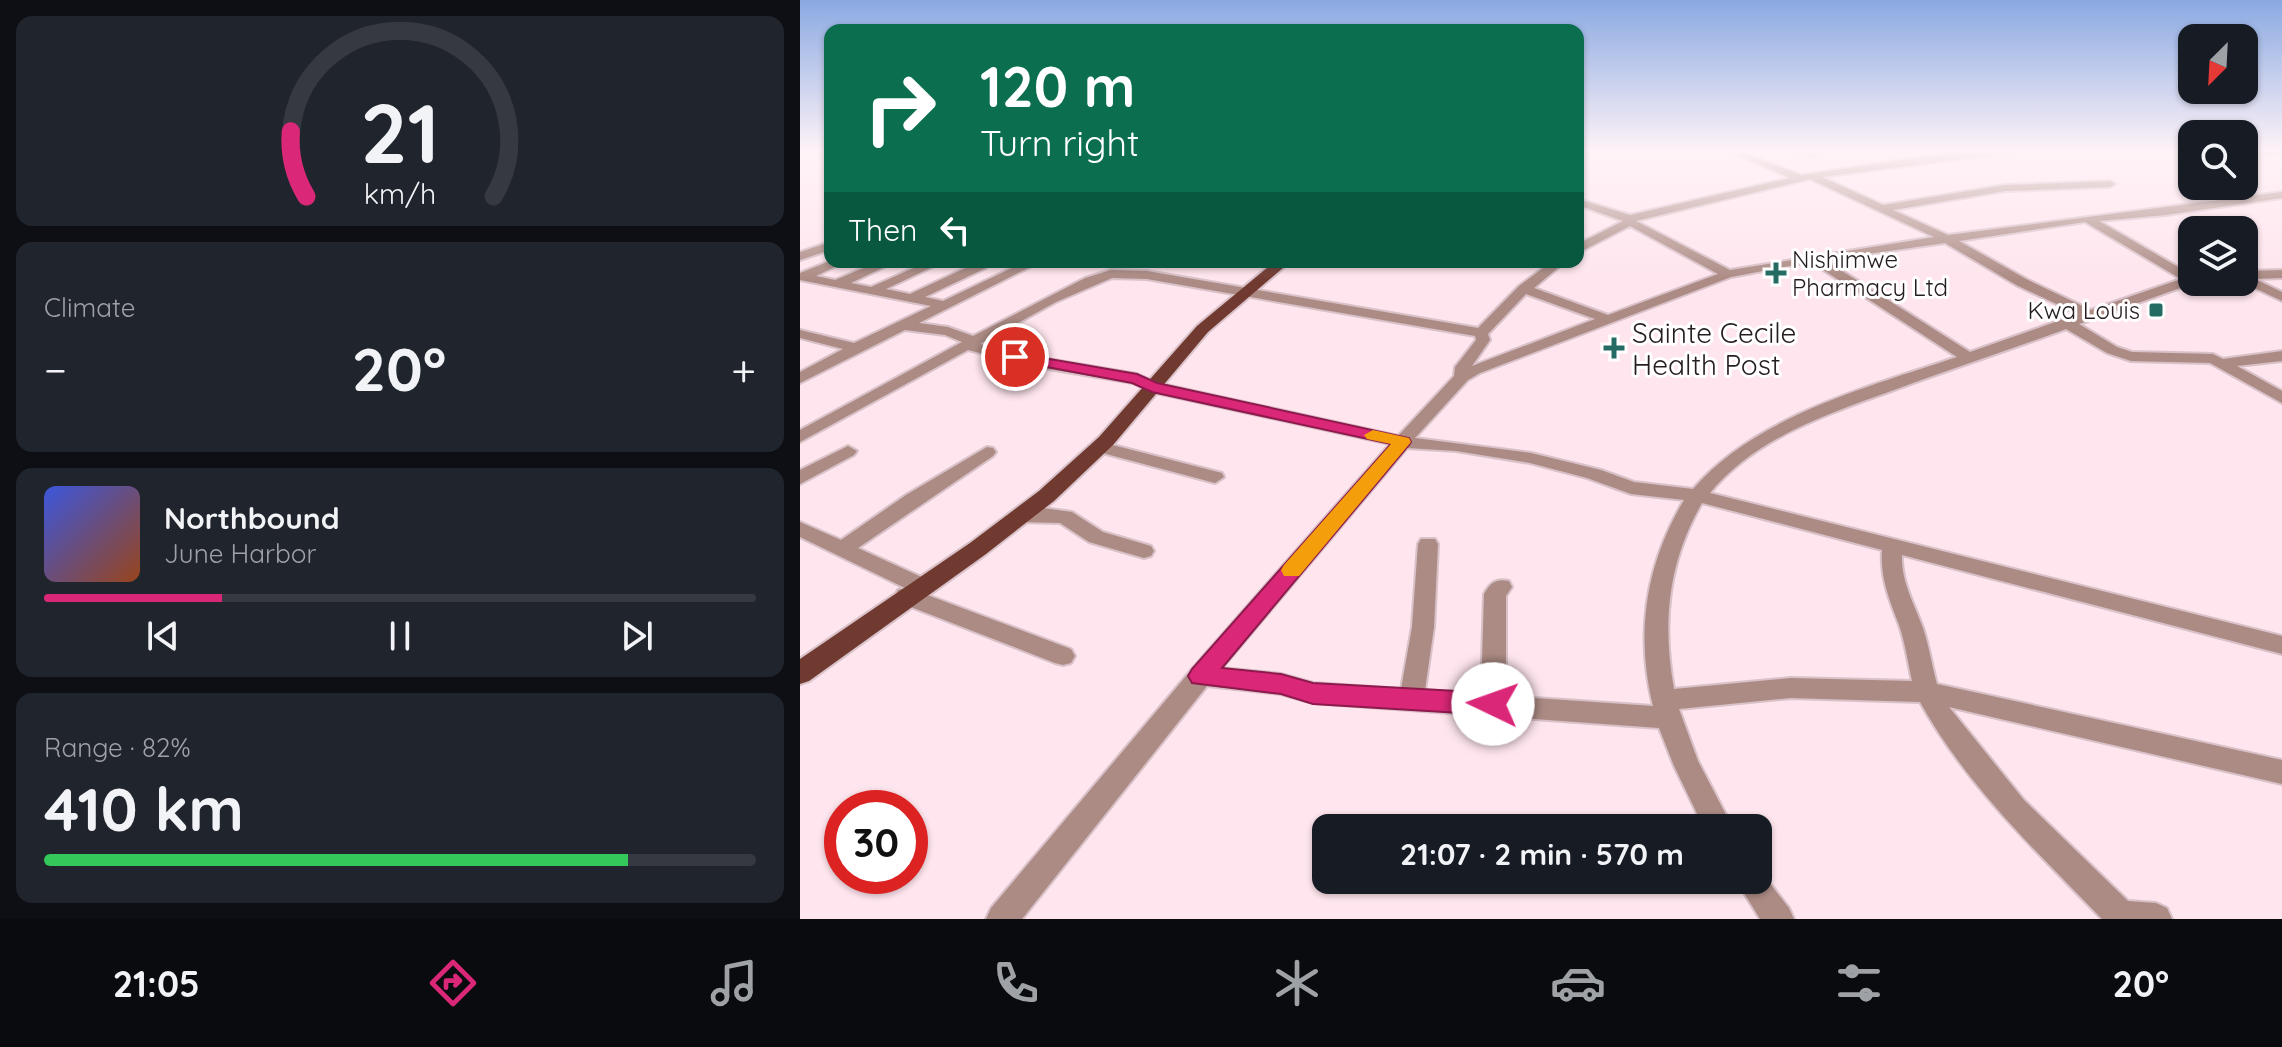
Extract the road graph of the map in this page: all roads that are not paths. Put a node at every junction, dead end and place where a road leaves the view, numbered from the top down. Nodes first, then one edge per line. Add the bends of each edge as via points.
1 (1737, 195) edge
2 (1847, 195) edge
3 (1964, 195) edge
4 (2282, 195) edge
5 (1584, 205) edge
6 (1881, 209) junction
7 (2086, 219) junction
8 (1630, 221) junction
9 (1949, 240) junction
10 (1584, 246) edge
11 (824, 248) edge
12 (800, 256) edge
13 (1813, 258) junction
14 (824, 268) edge
15 (875, 268) edge
16 (924, 268) edge
17 (976, 268) edge
18 (999, 268) edge
19 (1022, 268) edge
20 (1276, 268) edge
21 (1551, 268) edge
22 (1016, 271) junction
23 (2178, 272) edge
24 (1728, 274) junction
25 (2282, 274) edge
26 (2258, 276) edge
27 (836, 284) junction
28 (2258, 284) edge
29 (2178, 285) edge
30 (1524, 289) junction
31 (874, 290) junction
32 (1247, 292) junction
33 (2282, 297) edge
34 (913, 298) junction
35 (945, 305) junction
36 (2089, 314) junction
37 (1607, 319) junction
38 (2067, 323) junction
39 (907, 326) junction
40 (1481, 333) junction
41 (800, 334) edge
42 (971, 344) junction
43 (856, 348) junction
44 (2282, 356) edge
45 (1968, 357) junction
46 (2224, 363) junction
47 (1462, 377) junction
48 (800, 378) edge
49 (1152, 387) junction
50 (2282, 398) edge
51 (800, 437) edge
52 (1403, 442) junction
53 (1101, 447) junction
54 (848, 451) dead end
55 (987, 452) dead end
56 (1215, 477) dead end
57 (800, 478) edge
58 (1695, 495) junction
59 (1020, 516) junction
60 (800, 529) edge
61 (1428, 544) dead end
62 (1892, 545) junction
63 (842, 549) junction
64 (1144, 551) dead end
65 (1501, 587) dead end
66 (913, 591) junction
67 (2282, 645) edge
68 (1063, 656) dead end
69 (804, 664) edge
70 (1201, 676) junction
71 (1927, 692) junction
72 (1411, 700) junction
73 (1493, 704) junction
74 (1667, 709) junction
75 (2282, 772) edge
76 (1711, 814) edge
77 (1761, 894) edge
78 (2123, 918) edge
79 (1002, 919) edge
80 (1778, 919) edge
81 (2156, 919) edge

1 - 8 street
2 - 6 street
3 - 6 street
4 - 7 street
5 - 8 street
6 - 9 street
7 - 9 street
7 - 23 street
8 - 10 street
8 - 24 street
9 - 13 street
9 - 36 street
11 - 12 street
13 - 24 street
13 - 45 street
14 - 27 street via 802,277
15 - 27 street
16 - 31 street
17 - 34 street
18 - 22 street
19 - 22 street
20 - 32 main road
21 - 30 street
22 - 35 street
24 - 37 street
25 - 26 street
27 - 31 street
28 - 33 street
29 - 36 street
30 - 37 street
30 - 40 street
31 - 34 street
32 - 40 street
32 - 42 street via 1111,274 1051,299
32 - 49 main road via 1211,321
34 - 35 street
35 - 39 street
36 - 38 street
37 - 47 street
38 - 45 street
38 - 46 street via 2131,356 2202,356
39 - 42 street via 948,331
39 - 43 street
40 - 47 street via 1483,340 1463,367
41 - 43 street
42 - 49 street via 1036,362 1137,379
42 - 51 street
43 - 48 street
44 - 46 street
45 - 58 street via 1765,438
46 - 50 street
47 - 52 street
49 - 52 street
49 - 53 main road
52 - 58 street via 1531,458 1631,488
52 - 70 street
53 - 56 street
53 - 59 main road
54 - 57 street
55 - 63 street
58 - 62 street
58 - 74 street via 1666,556 1657,593 1656,631
59 - 64 street via 1065,517 1096,537
59 - 66 main road
60 - 63 street
61 - 72 street via 1423,627
62 - 67 street
62 - 71 street via 1894,582
63 - 66 street
65 - 73 street via 1495,594
66 - 68 street
66 - 69 main road
70 - 72 street via 1281,684 1313,693
70 - 79 street
71 - 74 street via 1791,688
71 - 75 street
71 - 78 street via 1971,758 2014,809
72 - 73 street
73 - 74 street
74 - 76 street
77 - 80 street
78 - 81 street

